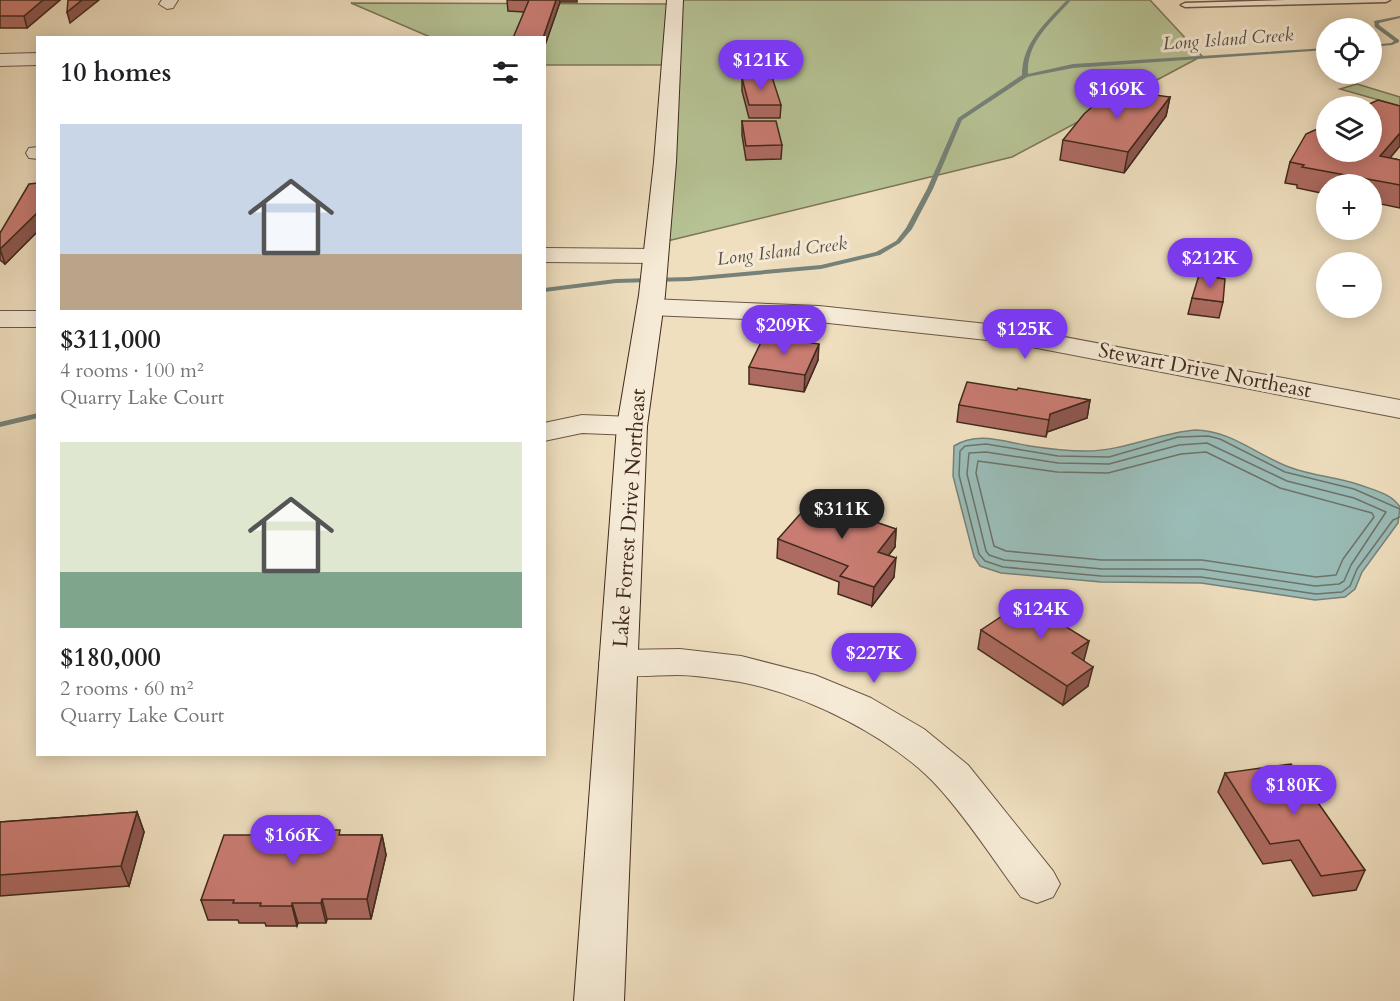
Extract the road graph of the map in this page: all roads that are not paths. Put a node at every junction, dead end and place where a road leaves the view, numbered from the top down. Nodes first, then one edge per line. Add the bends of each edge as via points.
1 (675, 0) edge
2 (1386, 0) edge
3 (1185, 4) dead end
4 (36, 59) edge
5 (0, 60) edge
6 (546, 255) edge
7 (653, 282) junction
8 (0, 319) edge
9 (36, 319) edge
10 (1400, 409) edge
11 (632, 426) junction
12 (546, 432) edge
13 (618, 663) junction
14 (1037, 884) dead end
15 (599, 1001) edge

1 - 7 street, Lake Forrest Drive Northeast
2 - 3 lane
4 - 5 street
6 - 7 street, Stewart Drive Northeast
7 - 10 street, Stewart Drive Northeast via 819,314 1006,334
7 - 11 street, Lake Forrest Drive Northeast
8 - 9 street
11 - 12 street via 582,424
11 - 13 street, Lake Forrest Drive Northeast
13 - 14 street via 680,662 741,669 801,685 857,708 910,740 953,776
13 - 15 street, Lake Forrest Drive Northeast

